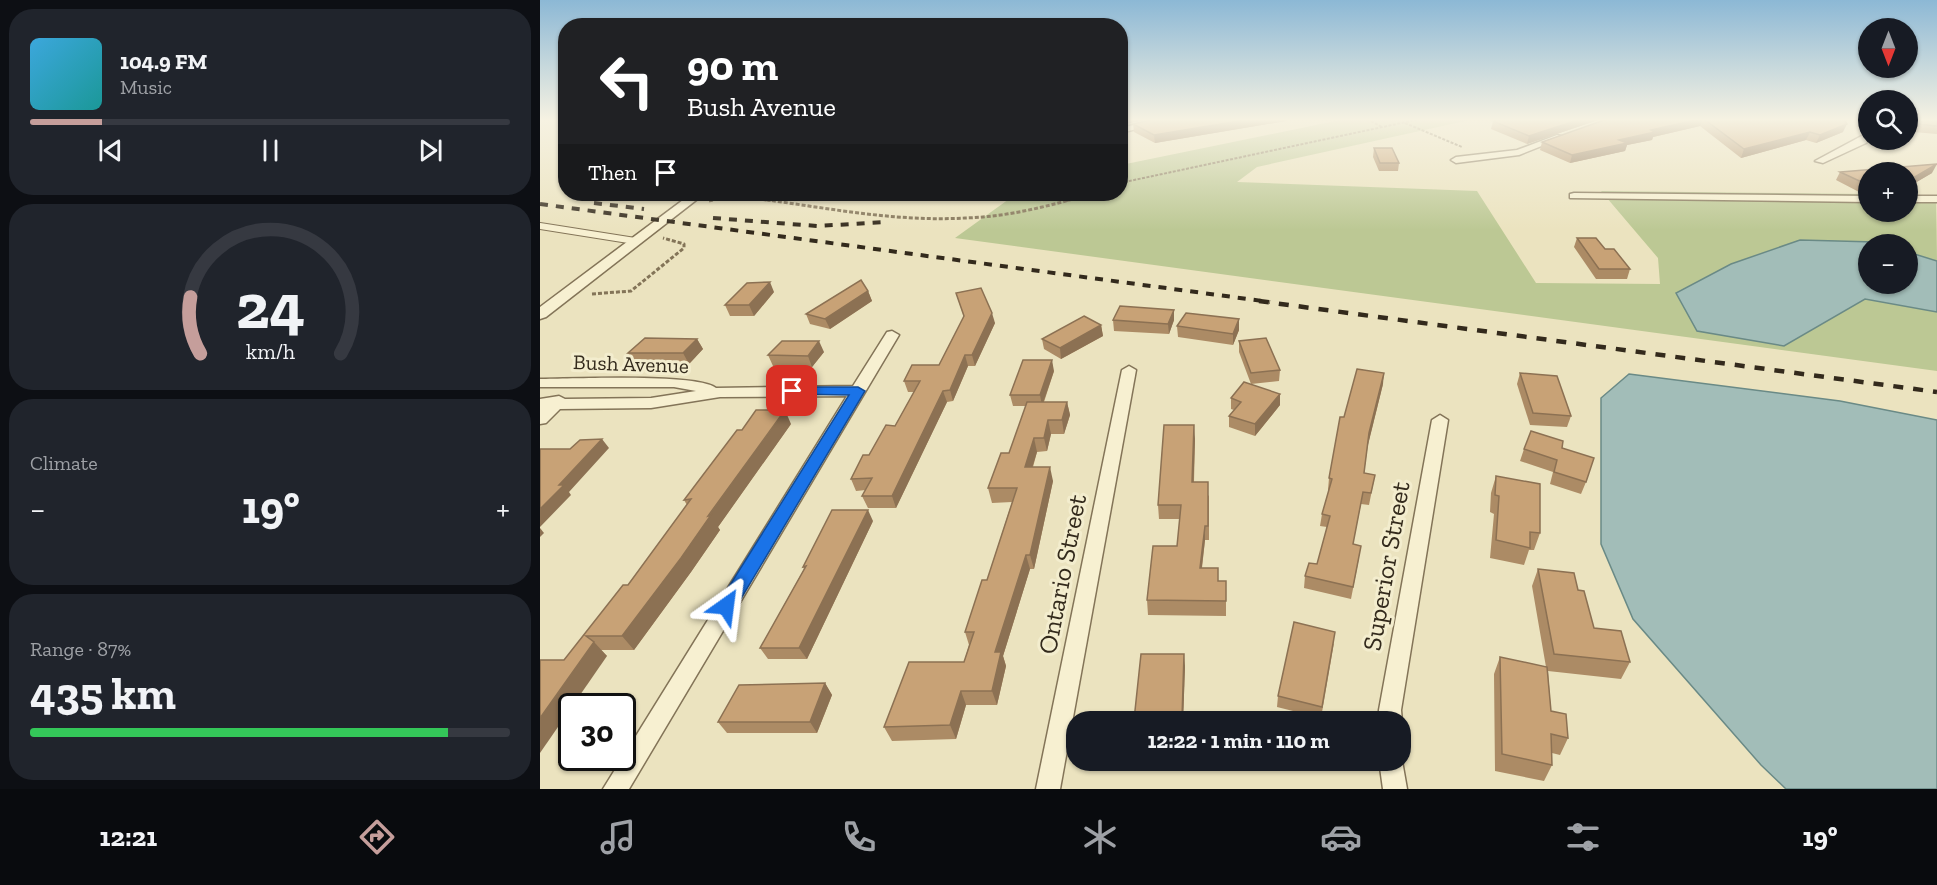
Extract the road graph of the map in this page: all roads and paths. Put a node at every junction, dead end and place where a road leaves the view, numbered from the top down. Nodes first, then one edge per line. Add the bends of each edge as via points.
1 (1248, 156) edge
2 (1489, 156) edge
3 (1831, 156) edge
4 (1472, 158) joint
5 (1455, 160) dead end
6 (1820, 161) dead end
7 (1128, 181) edge
8 (1574, 196) dead end
9 (1858, 199) edge
10 (1918, 199) edge
11 (1937, 200) edge
12 (698, 201) edge
13 (771, 201) edge
14 (1065, 201) edge
15 (540, 226) edge
16 (668, 232) dead end
17 (635, 241) junction
18 (566, 295) junction
19 (540, 314) edge
20 (892, 335) dead end
21 (1129, 370) dead end
22 (578, 382) junction
23 (540, 383) edge
24 (858, 391) junction
25 (720, 392) junction
26 (548, 404) edge
27 (540, 418) edge
28 (1440, 420) dead end
29 (1390, 711) edge
30 (1393, 771) edge
31 (615, 789) edge
32 (1048, 789) edge
33 (1395, 789) edge

1 - 7 path
2 - 4 street
3 - 6 street
4 - 5 street
8 - 9 street
10 - 11 street
12 - 17 street
13 - 14 path via 947,219 1005,215
15 - 17 lane
16 - 18 path via 663,238 684,244 684,248 631,291
17 - 18 street
18 - 19 street
20 - 24 street
21 - 32 street, Ontario Street
22 - 23 street, Bush Avenue
22 - 25 street, Bush Avenue via 674,383
22 - 26 street
24 - 25 street, Bush Avenue
24 - 31 street
25 - 26 street, Bush Avenue via 651,403
26 - 27 street
28 - 29 street, Superior Street
30 - 33 street

